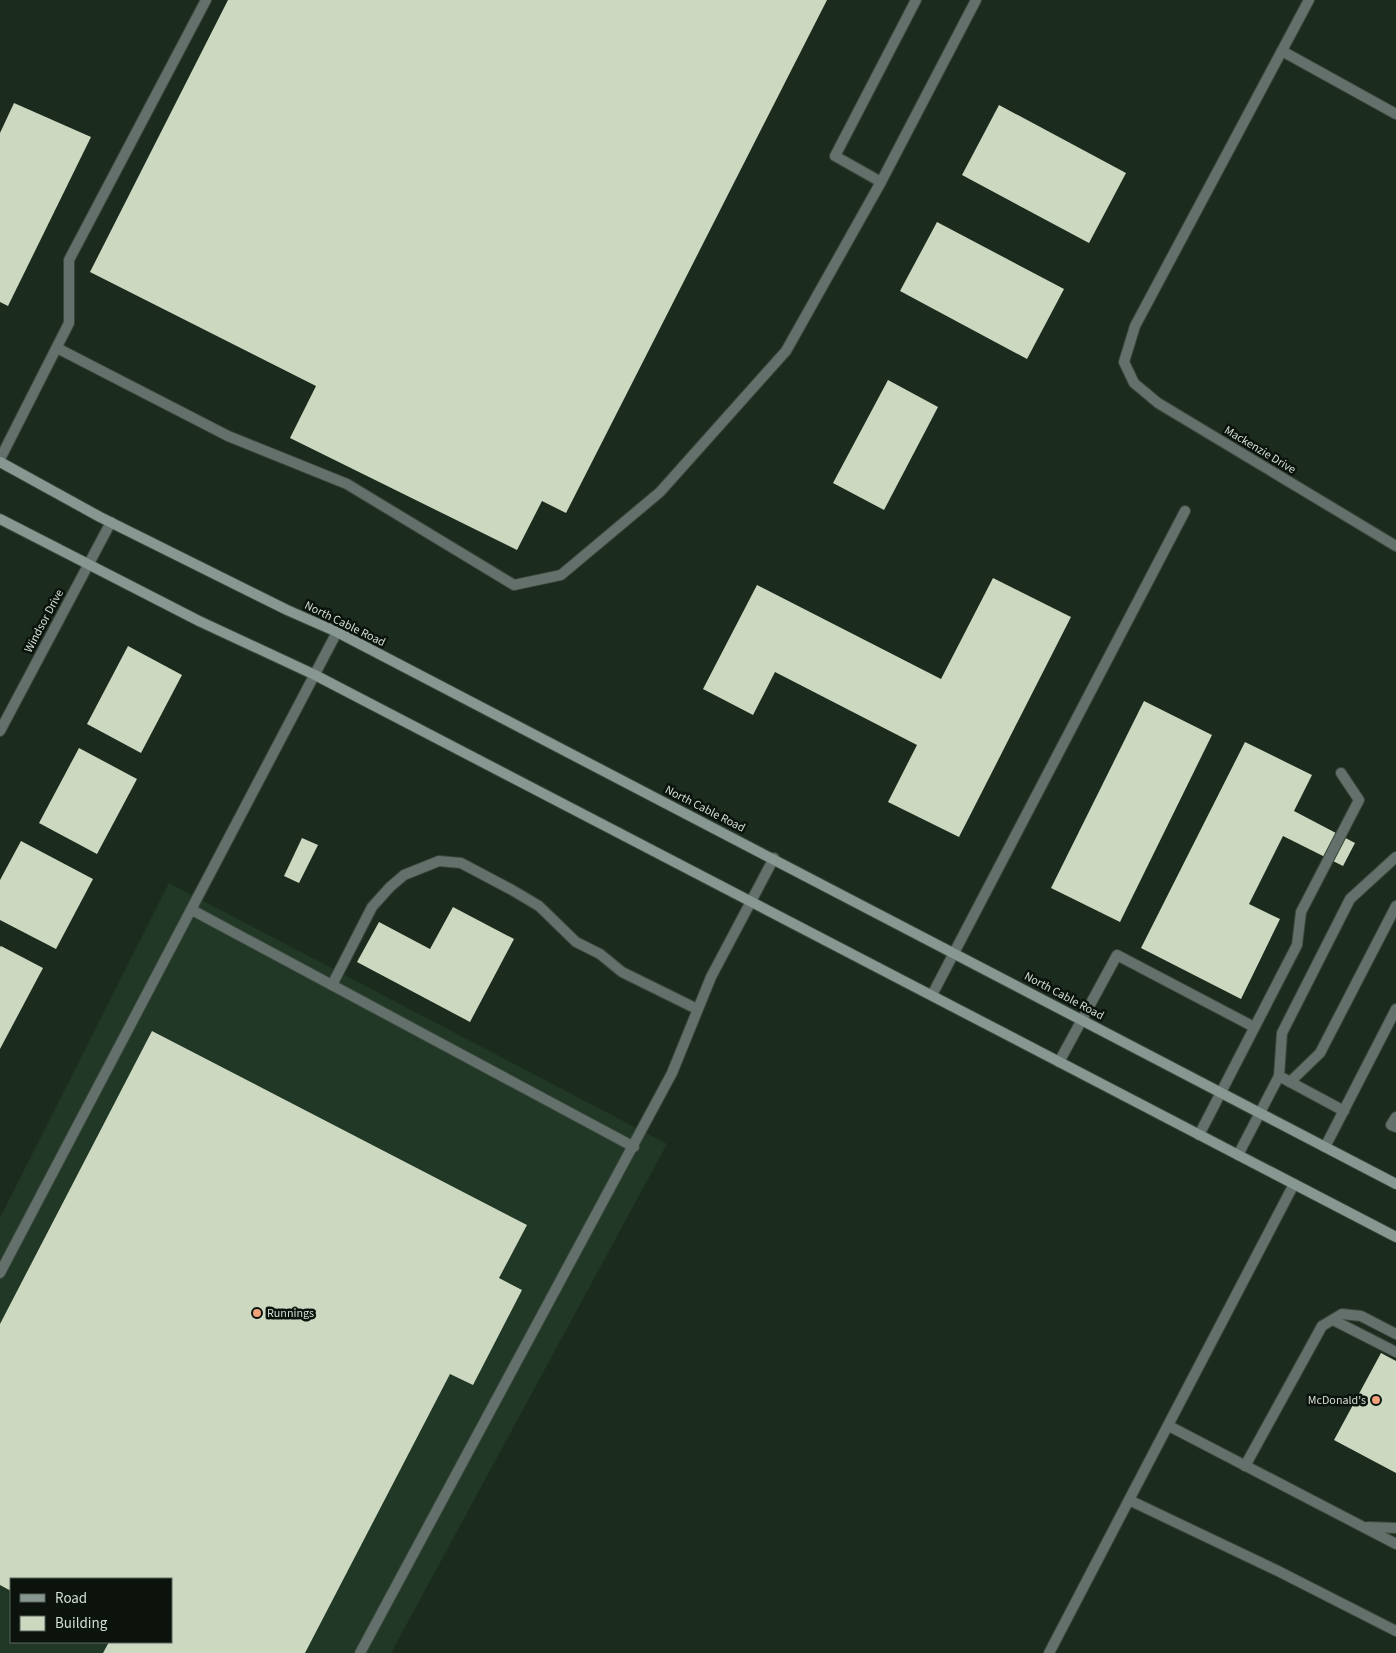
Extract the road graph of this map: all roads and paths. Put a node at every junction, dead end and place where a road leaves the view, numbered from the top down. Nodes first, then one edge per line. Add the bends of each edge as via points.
1 (206, 0) edge
2 (916, 0) edge
3 (976, 0) edge
4 (1309, 0) edge
5 (1282, 52) junction
6 (1396, 114) edge
7 (881, 182) junction
8 (57, 348) junction
9 (0, 461) edge
10 (1186, 511) dead end
11 (0, 518) edge
12 (111, 522) junction
13 (1396, 546) edge
14 (88, 564) junction
15 (337, 632) junction
16 (315, 675) junction
17 (0, 731) edge
18 (1341, 773) dead end
19 (774, 858) junction
20 (1396, 858) edge
21 (750, 901) junction
22 (1396, 906) edge
23 (192, 910) junction
24 (954, 953) junction
25 (332, 985) junction
26 (932, 995) junction
27 (697, 1009) junction
28 (1396, 1009) edge
29 (1082, 1019) junction
30 (1254, 1027) junction
31 (1059, 1062) junction
32 (1278, 1076) junction
33 (1290, 1082) junction
34 (1220, 1092) junction
35 (1344, 1111) junction
36 (1261, 1112) junction
37 (1396, 1117) edge
38 (1396, 1128) edge
39 (1199, 1135) junction
40 (634, 1147) junction
41 (1325, 1147) junction
42 (1238, 1155) junction
43 (1294, 1184) junction
44 (1396, 1184) edge
45 (1396, 1237) edge
46 (0, 1272) edge
47 (1333, 1320) junction
48 (1396, 1334) edge
49 (1396, 1352) edge
50 (1169, 1426) junction
51 (1245, 1466) junction
52 (1129, 1500) junction
53 (1364, 1527) junction
54 (1396, 1528) edge
55 (1396, 1544) edge
56 (1396, 1631) edge
57 (360, 1653) edge
58 (1048, 1653) edge

1 - 8 street via 69,260 69,323
2 - 7 street via 834,156
3 - 7 street
4 - 5 street
5 - 6 street
5 - 13 street, Mackenzie Drive via 1134,326 1124,362 1134,383 1158,403
7 - 8 street via 786,351 660,492 561,575 514,585 347,484 228,436
8 - 9 street
9 - 12 street, North Cable Road
10 - 24 street
11 - 14 street
12 - 14 street, Windsor Drive
12 - 15 street, North Cable Road
14 - 16 street
14 - 17 street, Windsor Drive
15 - 16 street
15 - 19 street, North Cable Road
16 - 21 street
16 - 23 street
18 - 30 street via 1359,800 1300,912 1297,945
19 - 21 street
19 - 24 street, North Cable Road
20 - 32 street via 1350,899 1282,1033
21 - 26 street
21 - 27 street
22 - 33 street via 1320,1054
23 - 25 street
23 - 46 street
24 - 26 street
24 - 29 street, North Cable Road
25 - 27 street via 378,900 404,875 439,861 461,863 512,890 538,906 576,942 600,954 622,972
25 - 40 street
26 - 31 street
27 - 40 street via 672,1073
28 - 35 street
29 - 30 street via 1116,955
29 - 31 street
29 - 34 street, North Cable Road
30 - 34 street
31 - 39 street
32 - 33 street
32 - 36 street
33 - 35 street
34 - 36 street, North Cable Road
34 - 39 street
35 - 41 street
36 - 41 street, North Cable Road
36 - 42 street
37 - 38 street via 1391,1125
39 - 42 street
40 - 57 street
41 - 44 street, North Cable Road
42 - 43 street
43 - 45 street
43 - 50 street
47 - 48 street via 1342,1314 1361,1316
47 - 49 street
47 - 51 street via 1322,1326
50 - 51 street
50 - 52 street
51 - 53 street
52 - 56 street
52 - 58 street
53 - 54 street
53 - 55 street

